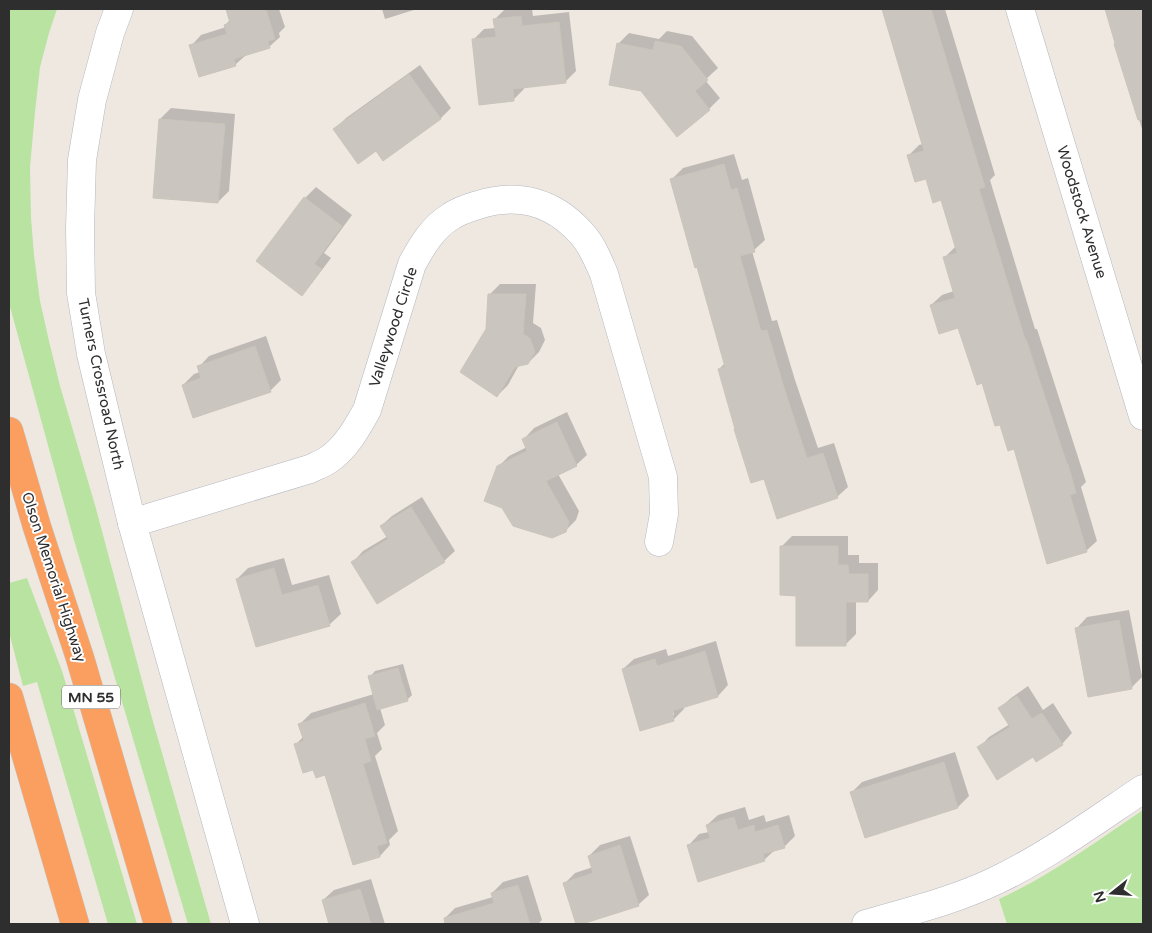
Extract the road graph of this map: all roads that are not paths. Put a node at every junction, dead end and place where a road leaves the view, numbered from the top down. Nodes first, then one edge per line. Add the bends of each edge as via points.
1 (119, 9) edge
2 (1020, 9) edge
3 (1143, 416) edge
4 (9, 431) edge
5 (132, 522) junction
6 (658, 542) dead end
7 (9, 697) edge
8 (1143, 789) edge
9 (76, 924) edge
10 (158, 924) edge
11 (245, 924) edge
12 (866, 924) edge

1 - 5 street, Turners Crossroad North via 92,100 82,160 81,293 93,363
2 - 3 street, Woodstock Avenue
4 - 10 highway, Olson Memorial Highway / MN 55
5 - 6 street, Valleywood Circle via 310,469 329,460 344,446 366,410 412,264 422,246 449,217 472,206 508,199 527,200 565,217 583,235 604,274 663,477 664,514
5 - 11 street, Turners Crossroad North
7 - 9 highway
8 - 12 street via 1050,852 996,881 959,896

